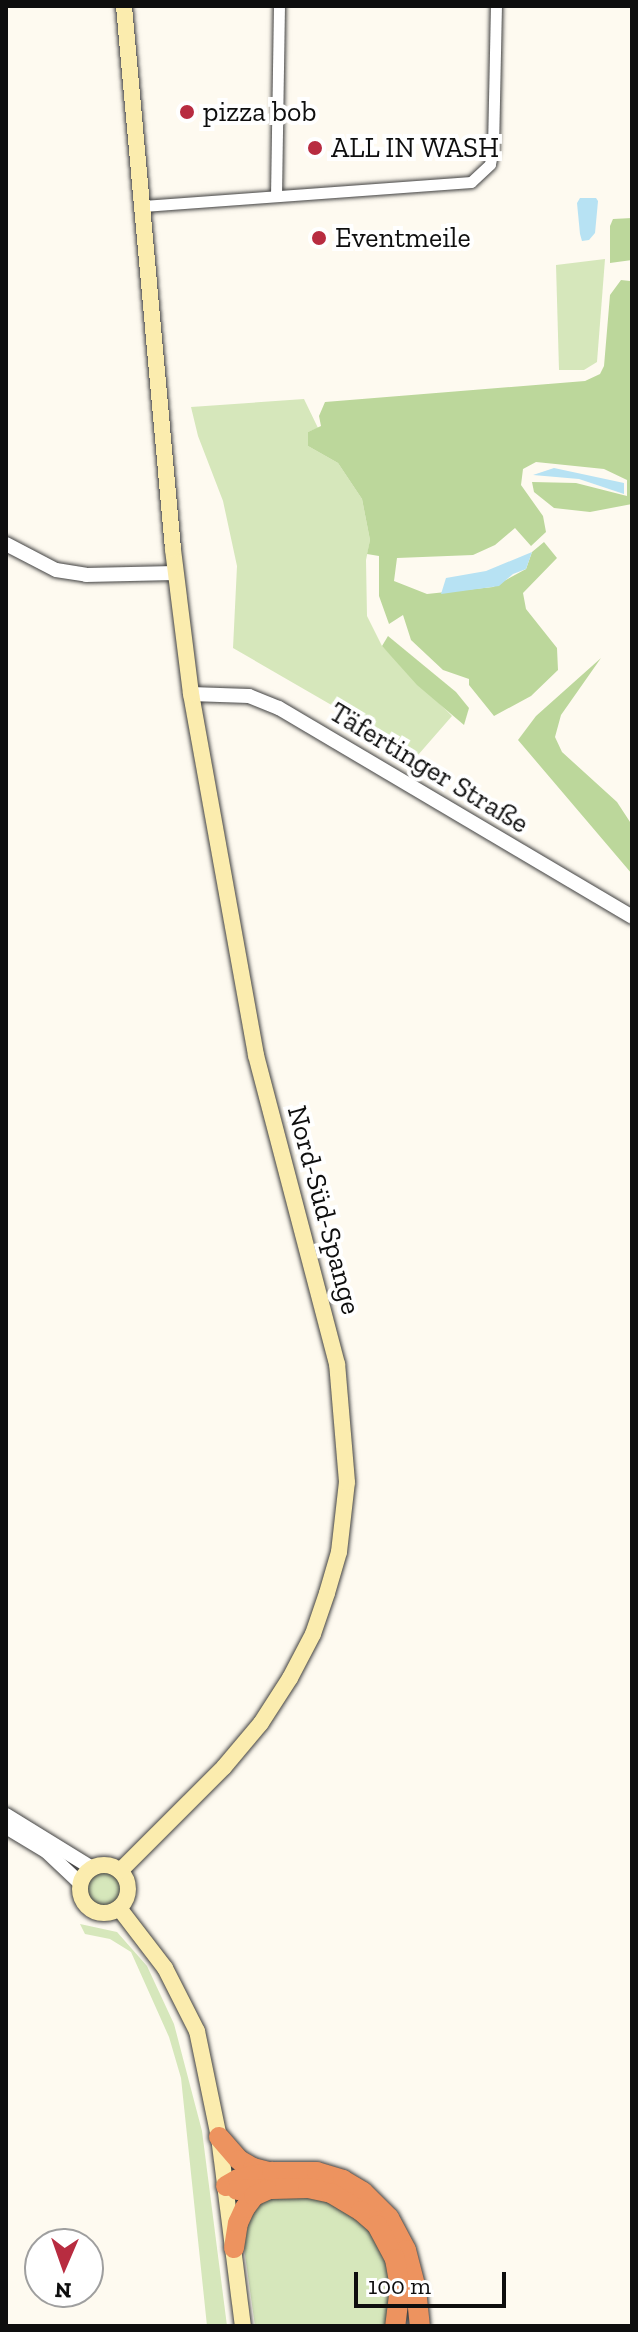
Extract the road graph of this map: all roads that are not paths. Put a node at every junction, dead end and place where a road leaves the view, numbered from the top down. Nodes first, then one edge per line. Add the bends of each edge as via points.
1 (124, 6) edge
2 (279, 6) edge
3 (496, 6) edge
4 (276, 196) junction
5 (143, 206) junction
6 (6, 544) edge
7 (175, 573) junction
8 (191, 694) junction
9 (632, 917) edge
10 (6, 1815) edge
11 (6, 1827) edge
12 (92, 1868) junction
13 (120, 1871) junction
14 (80, 1883) junction
15 (119, 1908) junction
16 (219, 2137) junction
17 (272, 2180) junction
18 (226, 2186) junction
19 (234, 2248) junction
20 (243, 2326) edge
21 (395, 2326) edge
22 (420, 2326) edge

1 - 5 main road, Nord-Süd-Spange
2 - 4 street
3 - 4 street via 493,148 482,175 459,184
4 - 5 street
5 - 7 main road, Nord-Süd-Spange
6 - 7 street via 71,573
7 - 8 main road, Nord-Süd-Spange
8 - 9 street, Täfertinger Straße via 249,696 279,708
8 - 13 main road, Nord-Süd-Spange via 256,1055 337,1364 347,1482 339,1552 313,1634 261,1723
10 - 12 street
11 - 14 street via 46,1851
12 - 13 main road via 106,1865
12 - 14 main road
13 - 15 main road via 128,1891
14 - 15 main road via 88,1908 103,1913
15 - 16 main road via 165,1968 197,2031
16 - 17 highway via 239,2160
16 - 18 main road
17 - 18 highway via 238,2179
17 - 19 highway via 245,2208
17 - 21 highway via 331,2193 377,2225 399,2279
17 - 22 highway via 317,2172 343,2180 376,2203 409,2257
18 - 19 main road
19 - 20 main road

